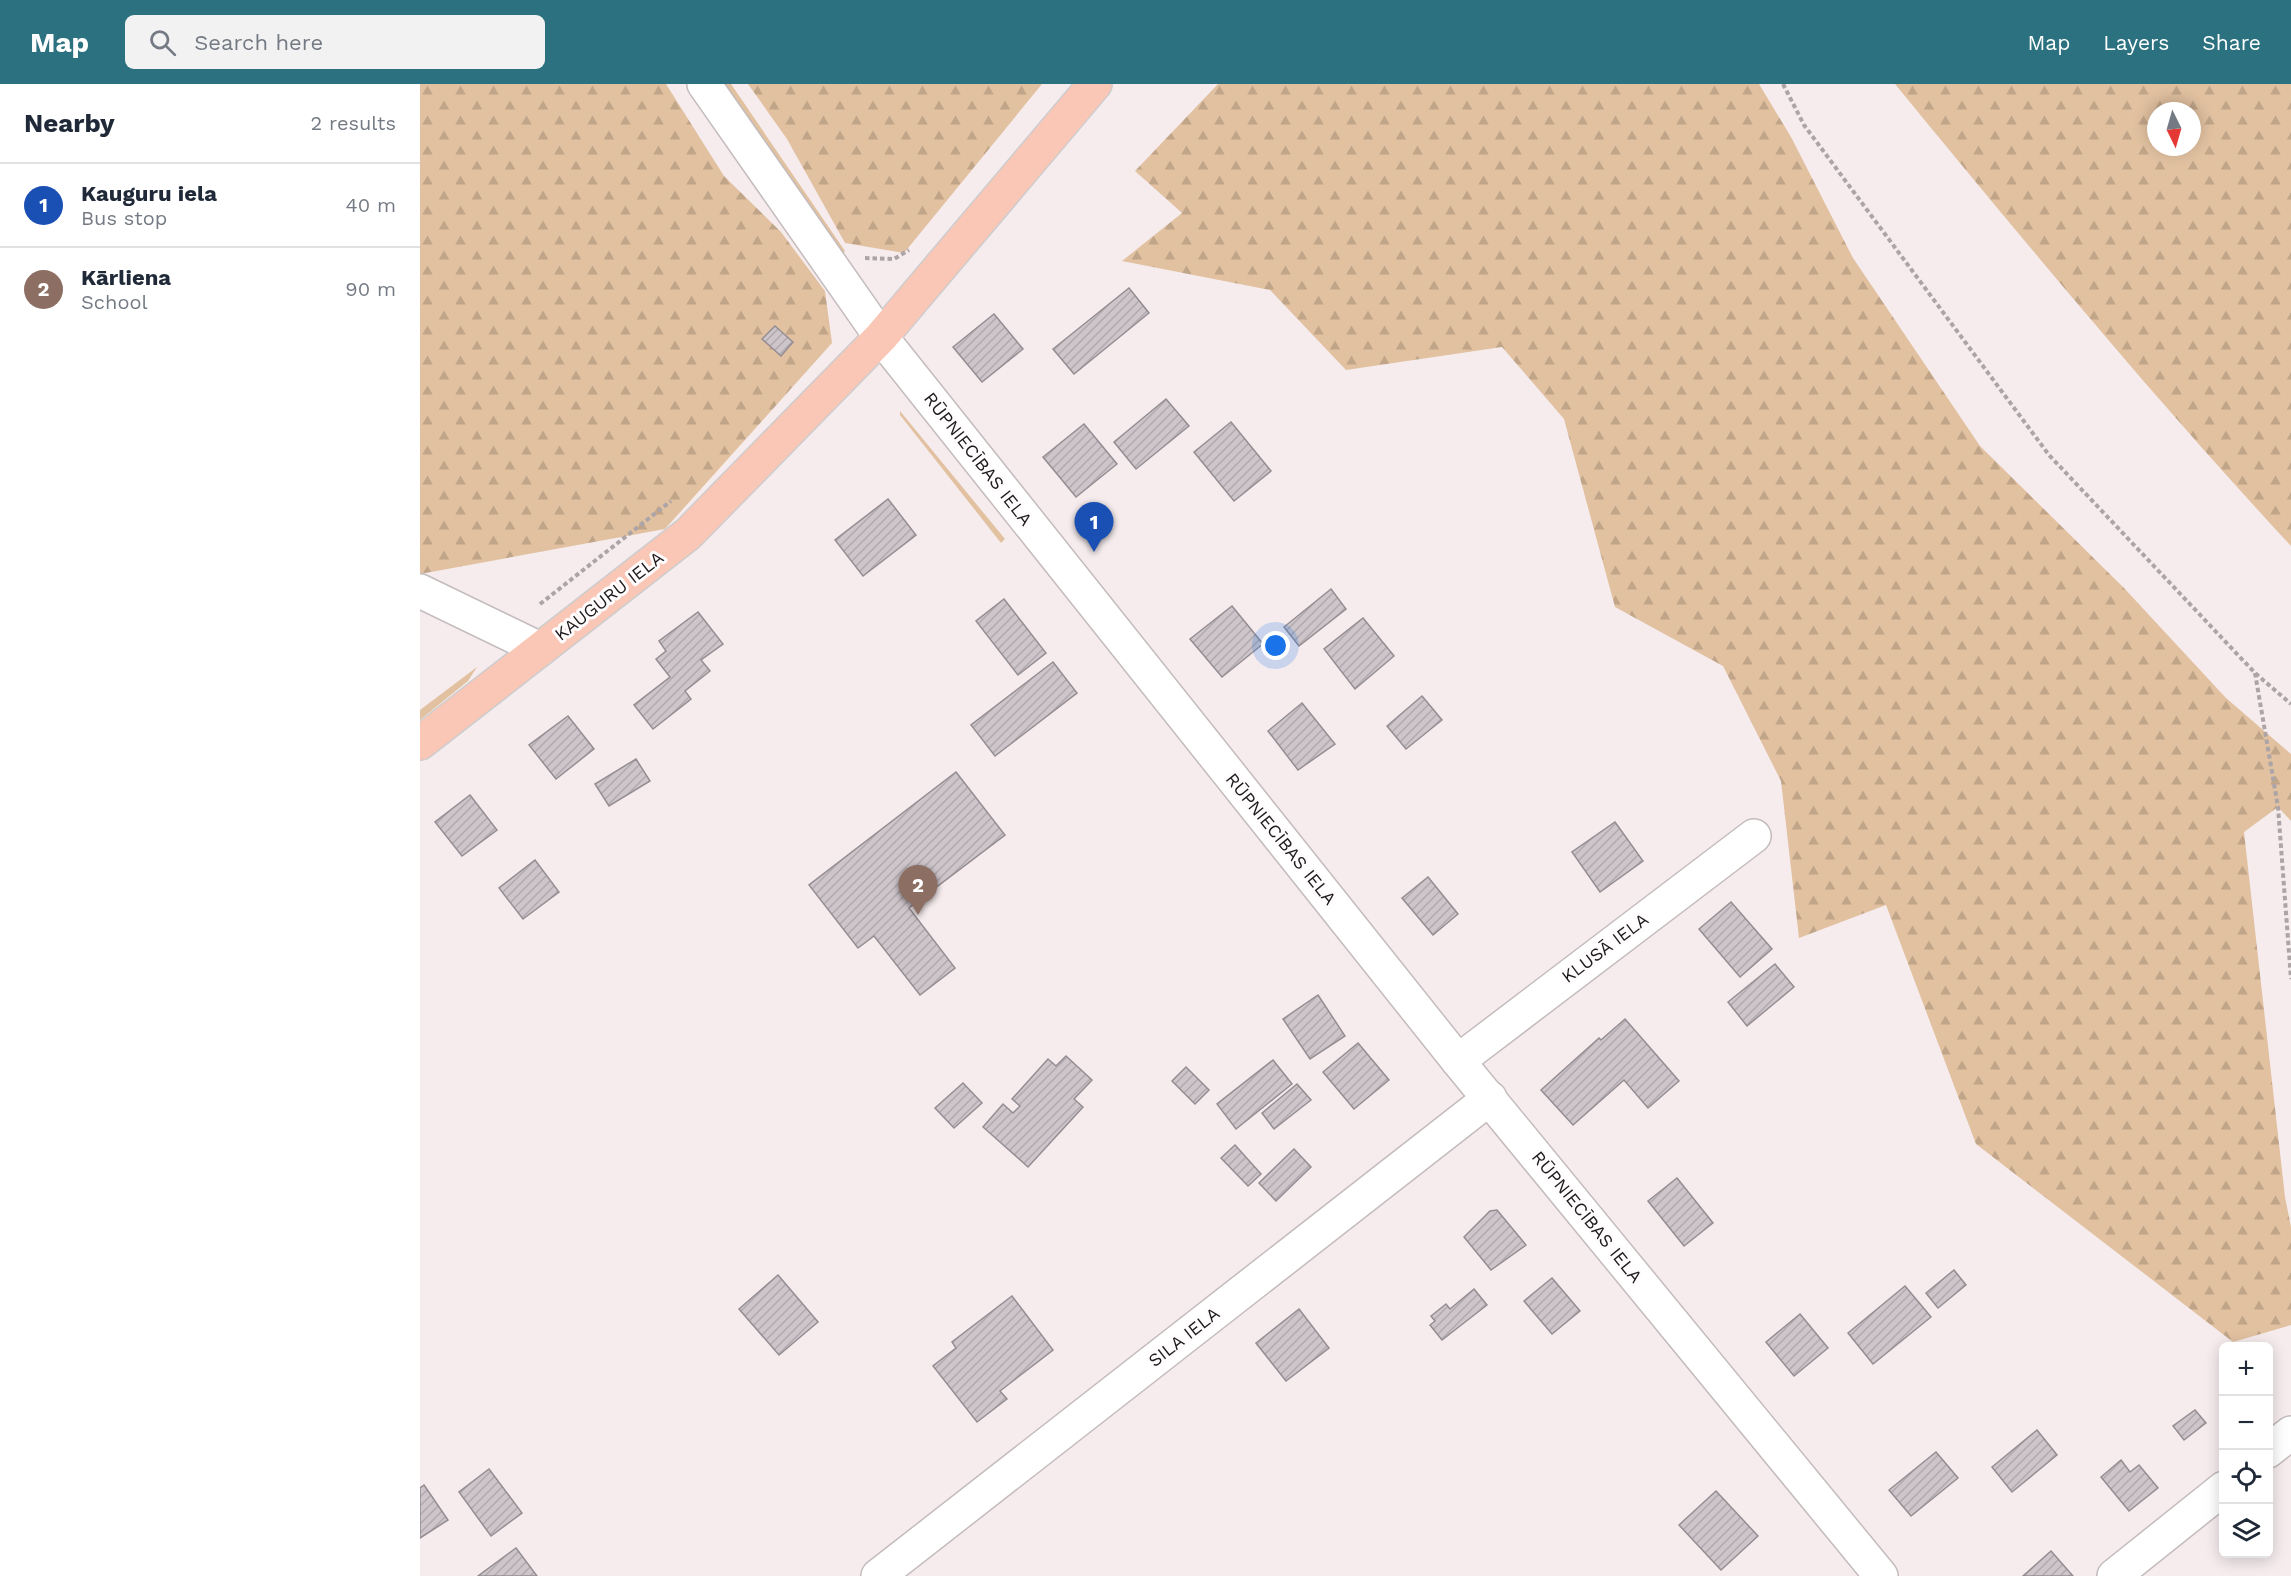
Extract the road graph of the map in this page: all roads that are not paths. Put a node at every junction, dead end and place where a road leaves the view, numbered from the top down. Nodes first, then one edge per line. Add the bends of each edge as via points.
1 (704, 84) edge
2 (1095, 84) edge
3 (881, 337) junction
4 (420, 591) edge
5 (540, 649) junction
6 (420, 743) edge
7 (1754, 836) dead end
8 (1458, 1061) junction
9 (1490, 1098) junction
10 (2291, 1433) edge
11 (2269, 1450) edge
12 (2219, 1491) edge
13 (878, 1576) edge
14 (1881, 1576) edge
15 (2114, 1576) edge

1 - 3 street, RŪPNIECĪBAS IELA
2 - 3 main road, KAUGURU IELA
3 - 5 main road, KAUGURU IELA via 688,534
3 - 8 street, RŪPNIECĪBAS IELA
4 - 5 street
5 - 6 main road, KAUGURU IELA
7 - 8 street, KLUSĀ IELA
8 - 9 street, RŪPNIECĪBAS IELA
9 - 13 street, SILA IELA
9 - 14 street, RŪPNIECĪBAS IELA
10 - 11 street
12 - 15 street

